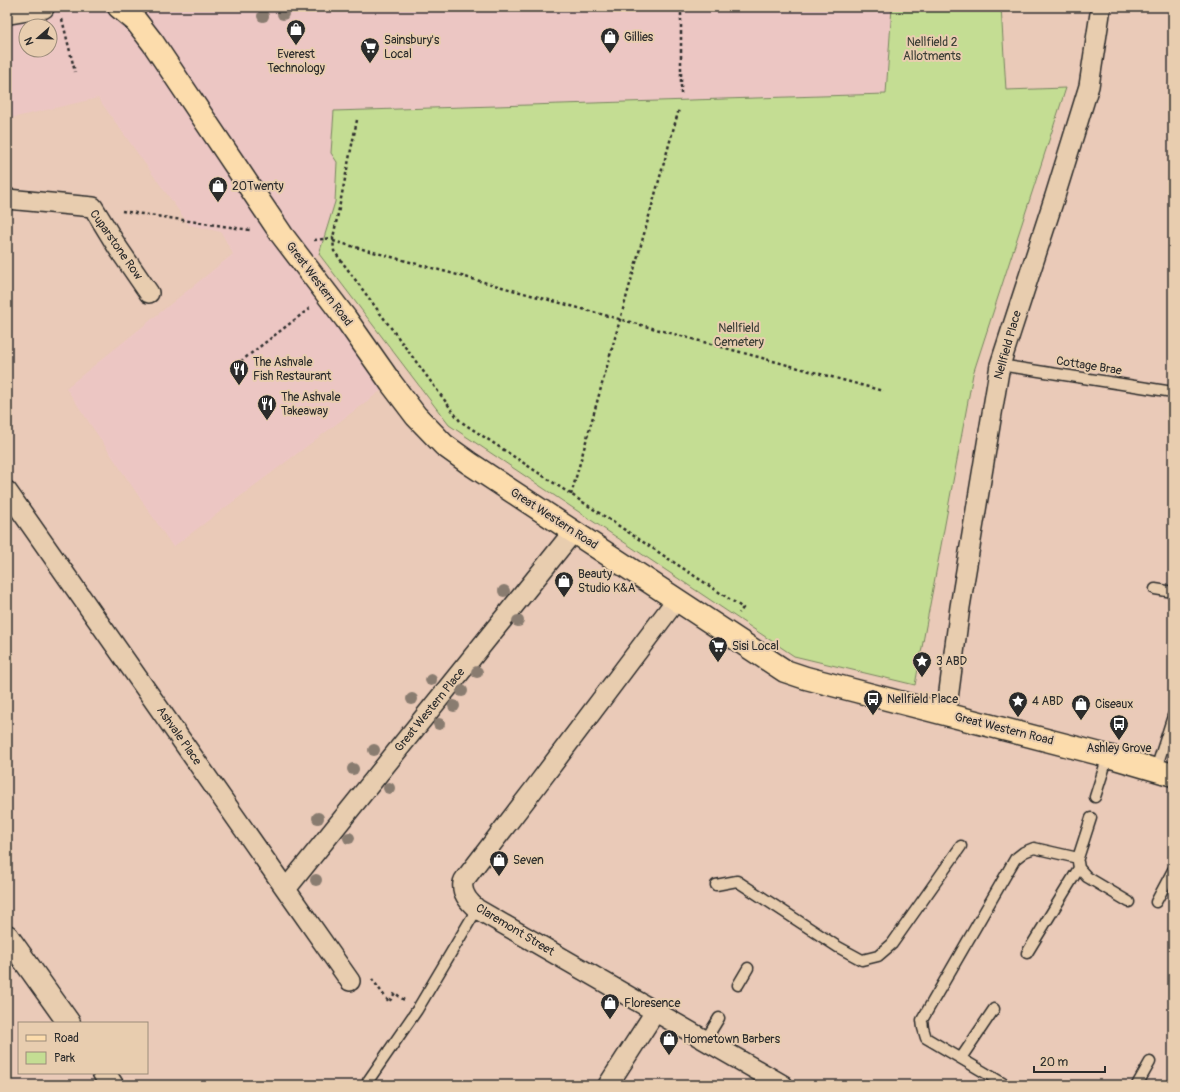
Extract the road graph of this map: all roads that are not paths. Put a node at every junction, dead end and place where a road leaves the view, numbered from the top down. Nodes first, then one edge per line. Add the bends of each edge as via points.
1 (119, 7) edge
2 (1101, 7) edge
3 (52, 11) edge
4 (7, 13) edge
5 (7, 199) edge
6 (149, 292) dead end
7 (1000, 365) junction
8 (1173, 392) edge
9 (7, 491) edge
10 (573, 532) junction
11 (1155, 589) dead end
12 (1173, 592) edge
13 (677, 599) junction
14 (946, 714) junction
15 (1173, 716) edge
16 (1108, 756) junction
17 (1165, 772) edge
18 (1095, 797) dead end
19 (1091, 818) dead end
20 (961, 846) dead end
21 (1078, 863) junction
22 (1173, 870) edge
23 (716, 885) dead end
24 (286, 889) junction
25 (1129, 902) dead end
26 (1156, 902) dead end
27 (477, 909) junction
28 (7, 936) edge
29 (1027, 953) dead end
30 (748, 968) dead end
31 (350, 981) dead end
32 (738, 985) dead end
33 (994, 1009) dead end
34 (655, 1012) junction
35 (719, 1018) dead end
36 (67, 1022) edge
37 (705, 1041) junction
38 (961, 1058) junction
39 (1150, 1062) dead end
40 (105, 1074) edge
41 (368, 1081) dead end
42 (112, 1085) edge
43 (608, 1085) edge
44 (783, 1085) edge
45 (1006, 1085) edge
46 (1137, 1085) edge

1 - 10 main road, Great Western Road via 136,21 153,43 282,234 416,416 444,445
2 - 7 street, Nellfield Place via 1089,86
3 - 4 street
5 - 6 street, Cuparstone Row via 93,207
7 - 8 lane, Cottage Brae
7 - 14 street, Nellfield Place via 960,608
9 - 24 street, Ashvale Place
10 - 13 main road, Great Western Road
10 - 24 street, Great Western Place
11 - 12 lane
13 - 14 main road, Great Western Road via 785,671
13 - 27 street, Claremont Street via 468,875 463,884 464,894
14 - 16 main road, Great Western Road
15 - 17 lane
16 - 17 main road, Great Western Road
16 - 18 lane
19 - 21 lane
20 - 23 lane via 892,944 878,956 862,960 737,881
21 - 25 lane via 1087,877
21 - 29 lane
21 - 38 lane via 1034,848 1015,859 922,1020 926,1038
22 - 26 lane
24 - 31 street, Ashvale Place
27 - 34 street, Claremont Street
27 - 41 lane via 417,1010
28 - 36 street
30 - 32 lane
33 - 38 lane
34 - 37 street, Claremont Street
34 - 43 street
35 - 37 lane
37 - 44 street, Claremont Street
38 - 45 lane
39 - 46 lane
40 - 42 street

